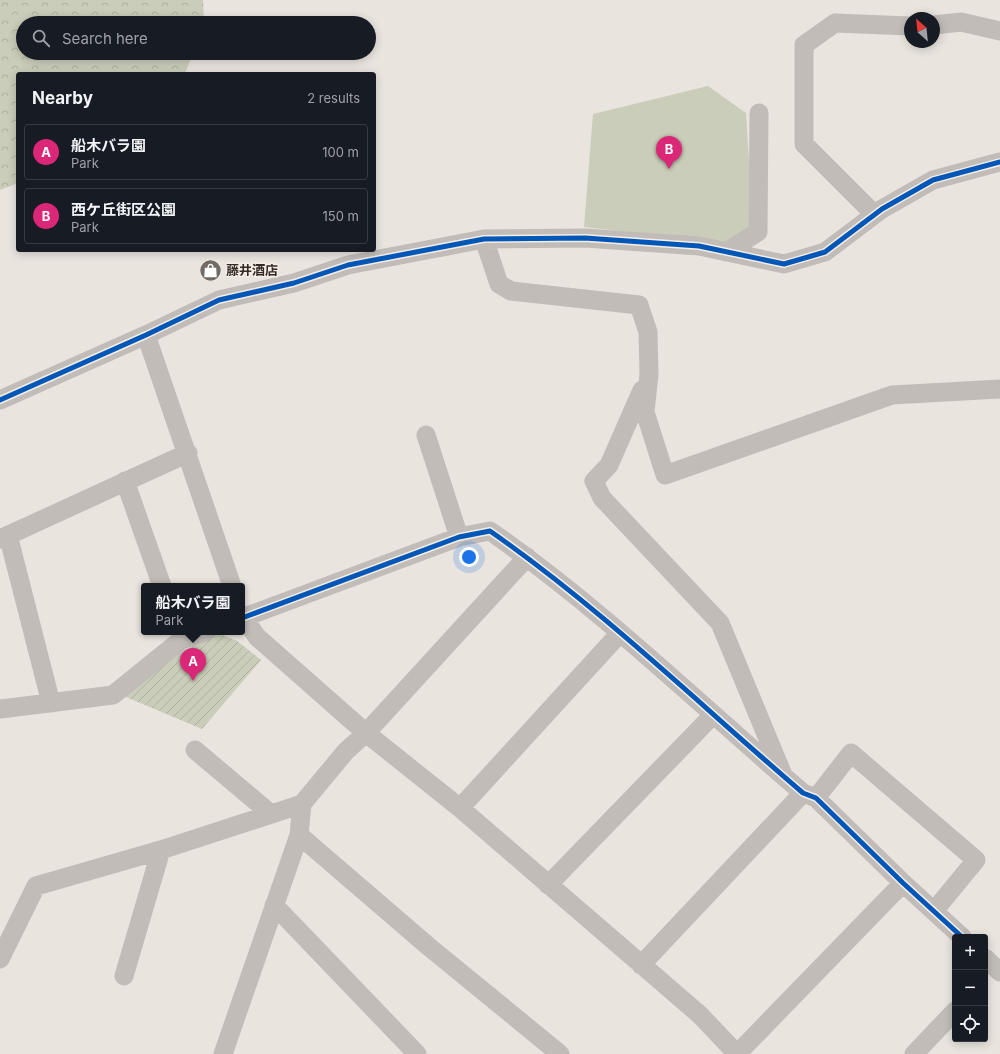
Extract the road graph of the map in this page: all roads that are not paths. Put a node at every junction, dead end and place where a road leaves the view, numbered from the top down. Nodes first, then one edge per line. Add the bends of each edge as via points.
1 (940, 24) edge
2 (904, 26) edge
3 (1000, 31) edge
4 (759, 113) dead end
5 (1000, 162) edge
6 (874, 214) junction
7 (484, 239) junction
8 (726, 252) junction
9 (146, 335) junction
10 (650, 374) junction
11 (1000, 389) edge
12 (0, 400) edge
13 (426, 435) dead end
14 (188, 453) junction
15 (125, 481) junction
16 (4, 537) edge
17 (458, 537) junction
18 (527, 557) junction
19 (161, 583) edge
20 (231, 583) edge
21 (245, 616) edge
22 (245, 621) edge
23 (620, 633) junction
24 (180, 636) edge
25 (50, 703) junction
26 (0, 709) edge
27 (713, 715) junction
28 (366, 733) junction
29 (195, 750) dead end
30 (785, 778) junction
31 (810, 796) junction
32 (302, 804) junction
33 (460, 808) junction
34 (271, 814) junction
35 (299, 835) junction
36 (161, 850) junction
37 (903, 883) junction
38 (548, 885) junction
39 (274, 905) junction
40 (934, 911) junction
41 (959, 934) edge
42 (0, 959) edge
43 (641, 965) junction
44 (124, 976) dead end
45 (952, 1014) edge
46 (223, 1054) edge
47 (417, 1054) edge
48 (560, 1054) edge
49 (737, 1054) edge
50 (914, 1054) edge

1 - 3 street via 961,22
2 - 6 street via 835,23 804,45 804,144
4 - 8 street via 758,232
5 - 6 street via 934,180
6 - 8 street via 825,252 784,264
7 - 8 street via 586,238 699,246
7 - 9 street via 348,265 294,283 219,300
7 - 10 street via 499,284 511,291 639,305 648,332
9 - 12 street
9 - 14 street
10 - 11 street via 645,412 664,475 892,395
10 - 30 street via 609,465 594,481 602,498 720,624
13 - 17 street
14 - 15 street
14 - 20 street
15 - 16 street
15 - 19 street
16 - 25 street
17 - 18 street via 490,531
17 - 21 street
18 - 23 street
18 - 28 street
22 - 28 street via 257,637
23 - 27 street
23 - 33 street
24 - 25 street via 114,695
25 - 26 street
27 - 30 street
27 - 38 street
28 - 32 street via 346,751
28 - 33 street
29 - 34 street
30 - 31 street
31 - 37 street
31 - 40 street via 851,753 976,860
31 - 43 street
32 - 34 street
32 - 35 street
33 - 38 street
34 - 36 street
35 - 39 street
35 - 48 street via 428,946
36 - 42 street via 36,886
36 - 44 street
37 - 40 street
37 - 49 street
38 - 43 street
39 - 46 street
39 - 47 street
40 - 41 street
43 - 49 street via 700,1015
45 - 50 street

